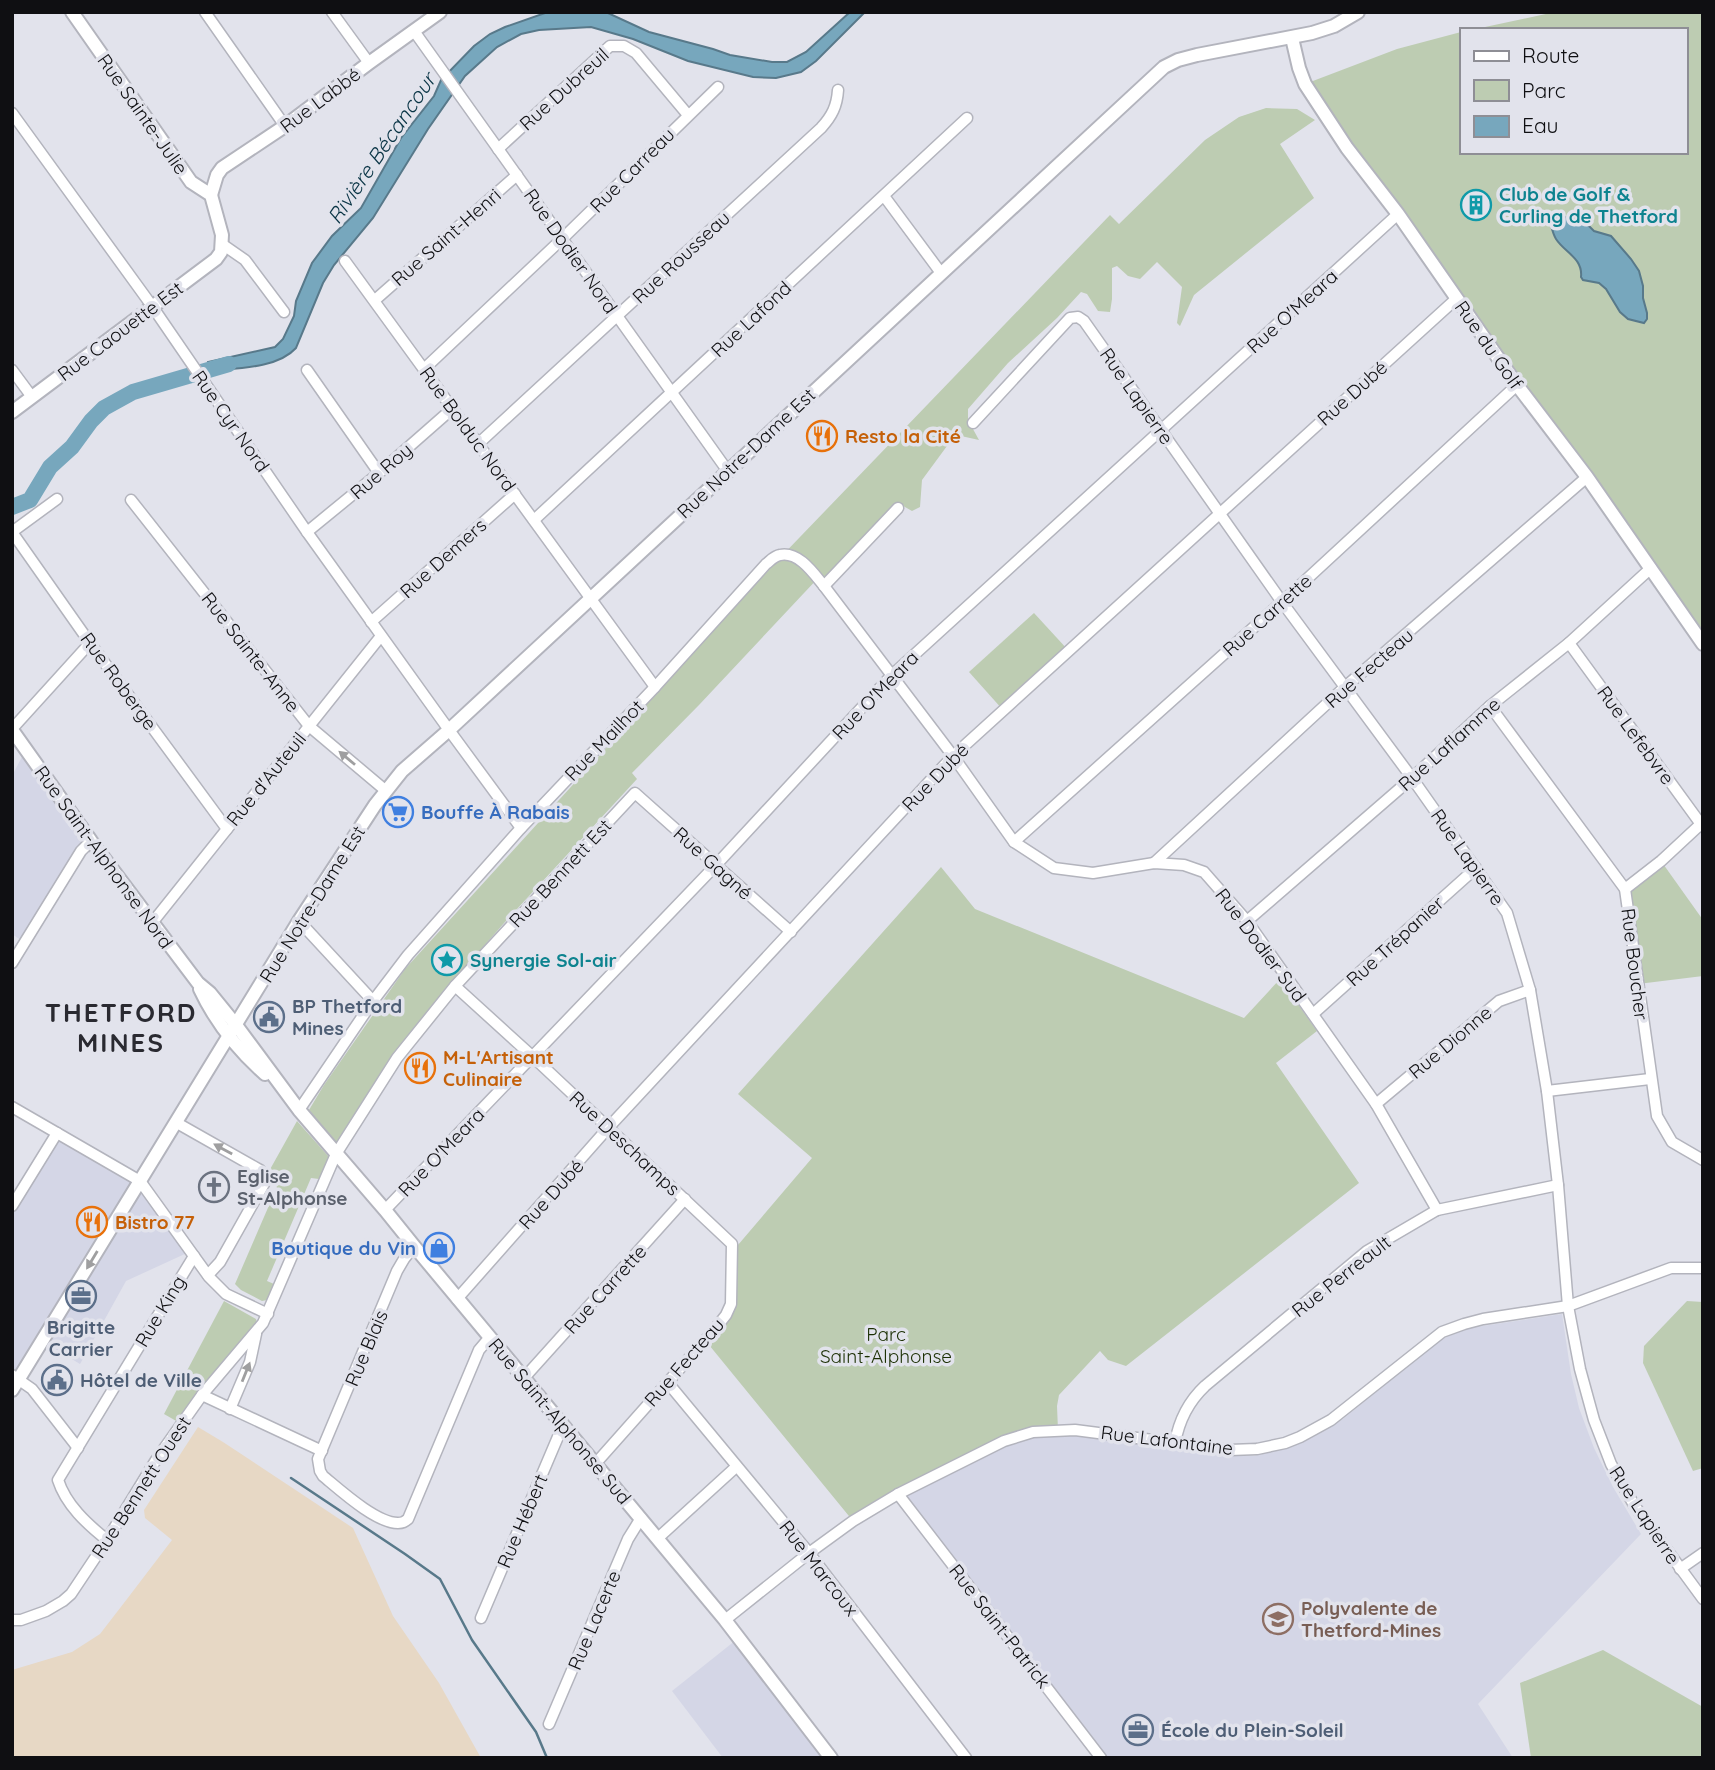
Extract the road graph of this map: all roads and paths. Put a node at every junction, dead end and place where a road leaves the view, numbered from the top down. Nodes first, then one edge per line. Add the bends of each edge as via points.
1 (72, 12) edge
2 (205, 12) edge
3 (332, 12) edge
4 (440, 12) edge
5 (1359, 12) edge
6 (414, 30) junction
7 (1292, 38) junction
8 (369, 63) junction
9 (718, 87) dead end
10 (838, 90) dead end
11 (12, 113) edge
12 (688, 115) junction
13 (967, 118) dead end
14 (285, 126) junction
15 (498, 149) junction
16 (517, 175) junction
17 (211, 195) junction
18 (884, 196) junction
19 (1398, 214) junction
20 (562, 239) junction
21 (222, 244) junction
22 (345, 261) dead end
23 (941, 273) junction
24 (1457, 299) junction
25 (375, 300) junction
26 (152, 306) junction
27 (284, 312) dead end
28 (618, 317) junction
29 (424, 369) junction
30 (12, 370) edge
31 (307, 370) dead end
32 (1517, 385) junction
33 (672, 393) junction
34 (32, 397) junction
35 (453, 408) junction
36 (12, 412) edge
37 (973, 423) dead end
38 (1161, 430) junction
39 (478, 444) junction
40 (727, 471) junction
41 (379, 473) junction
42 (1587, 477) junction
43 (515, 494) junction
44 (57, 499) dead end
45 (131, 500) dead end
46 (898, 508) dead end
47 (1220, 513) junction
48 (534, 520) junction
49 (12, 532) edge
50 (307, 532) junction
51 (1651, 568) junction
52 (824, 586) junction
53 (590, 598) junction
54 (1282, 602) junction
55 (371, 622) junction
56 (381, 636) junction
57 (90, 643) junction
58 (1569, 643) junction
59 (1703, 645) edge
60 (892, 674) junction
61 (655, 687) junction
62 (1345, 687) junction
63 (1490, 706) junction
64 (309, 726) junction
65 (12, 729) edge
66 (449, 730) junction
67 (953, 756) junction
68 (1412, 778) junction
69 (385, 790) junction
70 (635, 793) joint
71 (1702, 825) edge
72 (521, 828) junction
73 (227, 829) junction
74 (91, 841) junction
75 (1014, 842) junction
76 (1154, 863) junction
77 (716, 865) junction
78 (1476, 867) junction
79 (1625, 888) junction
80 (299, 921) junction
81 (1247, 921) junction
82 (152, 923) junction
83 (791, 932) junction
84 (12, 963) edge
85 (454, 986) junction
86 (1530, 990) junction
87 (373, 1001) junction
88 (1313, 1014) junction
89 (233, 1030) junction
90 (533, 1056) junction
91 (1650, 1079) junction
92 (1547, 1091) junction
93 (1376, 1104) junction
94 (12, 1107) edge
95 (299, 1110) junction
96 (177, 1123) junction
97 (608, 1128) junction
98 (57, 1133) junction
99 (336, 1154) junction
100 (1703, 1160) edge
101 (140, 1181) junction
102 (1558, 1185) junction
103 (685, 1199) junction
104 (12, 1206) edge
105 (385, 1210) junction
106 (1437, 1210) junction
107 (732, 1244) joint
108 (414, 1247) junction
109 (194, 1256) junction
110 (1703, 1268) edge
111 (208, 1275) junction
112 (457, 1299) junction
113 (1568, 1306) junction
114 (268, 1314) junction
115 (256, 1332) junction
116 (490, 1337) junction
117 (524, 1378) junction
118 (15, 1381) edge
119 (668, 1383) junction
120 (202, 1395) junction
121 (230, 1409) junction
122 (563, 1425) junction
123 (1175, 1443) junction
124 (78, 1448) junction
125 (321, 1451) junction
126 (596, 1463) junction
127 (736, 1466) junction
128 (898, 1494) junction
129 (641, 1518) junction
130 (658, 1538) junction
131 (107, 1540) junction
132 (808, 1553) junction
133 (1703, 1553) edge
134 (1680, 1569) junction
135 (1703, 1599) edge
136 (481, 1618) dead end
137 (12, 1620) edge
138 (725, 1620) junction
139 (549, 1724) dead end
140 (831, 1758) edge
141 (966, 1758) edge
142 (1101, 1758) edge

1 - 17 street, Rue Sainte-Julie via 191,181
2 - 14 street
3 - 8 street
4 - 6 street, Rue Labbé
5 - 7 street, Rue Notre-Dame Est via 1334,26
6 - 8 street, Rue Labbé
6 - 15 street, Rue Dodier Nord
7 - 19 street, Rue du Golf via 1305,84
7 - 23 street, Rue Notre-Dame Est via 1197,55 1164,66
8 - 14 street, Rue Labbé
9 - 12 street, Rue Carreau
10 - 28 street, Rue Rousseau via 834,110 821,128
11 - 26 street, Rue Cyr Nord
12 - 15 street, Rue Dubreuil via 631,49 610,46
12 - 20 street, Rue Carreau
13 - 18 street, Rue Lafond
14 - 17 street, Rue Labbé via 222,168
15 - 16 street, Rue Dodier Nord
16 - 20 street, Rue Dodier Nord
16 - 25 street, Rue Saint-Henri
17 - 21 street
18 - 23 street
18 - 33 street, Rue Lafond
19 - 24 street, Rue du Golf
19 - 38 street, Rue O'Meara
20 - 28 street, Rue Dodier Nord
20 - 29 street, Rue Carreau
21 - 26 street, Rue Caouette Est via 216,258
21 - 27 street via 245,260
22 - 25 street, Rue Bolduc Nord
23 - 40 street, Rue Notre-Dame Est
24 - 32 street, Rue du Golf
24 - 47 street, Rue Dubé
25 - 29 street, Rue Bolduc Nord
26 - 34 street, Rue Caouette Est
26 - 50 street, Rue Cyr Nord
28 - 33 street, Rue Dodier Nord
28 - 39 street, Rue Rousseau
29 - 35 street, Rue Bolduc Nord
30 - 34 street
31 - 41 street
32 - 42 street, Rue du Golf
32 - 54 street, Rue Carrette
33 - 40 street, Rue Dodier Nord
33 - 48 street, Rue Lafond
34 - 36 street, Rue Caouette Est
35 - 39 street, Rue Bolduc Nord
35 - 41 street, Rue Roy
37 - 38 street, Rue Lapierre via 1075,316 1084,321
38 - 47 street, Rue Lapierre
38 - 60 street, Rue O'Meara
39 - 43 street, Rue Bolduc Nord
40 - 53 street, Rue Notre-Dame Est
41 - 50 street, Rue Roy
42 - 51 street, Rue du Golf
42 - 62 street, Rue Fecteau
43 - 48 street, Rue Bolduc Nord
43 - 55 street, Rue Demers
44 - 49 street, Rue Roberge
45 - 64 street, Rue Sainte-Anne
46 - 52 street
47 - 54 street, Rue Lapierre
47 - 67 street, Rue Dubé
48 - 53 street, Rue Bolduc Nord
49 - 57 street, Rue Roberge
50 - 55 street, Rue Cyr Nord
51 - 58 street, Rue Laflamme
51 - 59 street, Rue du Golf
52 - 60 street, Rue Dodier Sud
52 - 61 street, Rue Mailhot via 795,557 775,557
53 - 61 street, Rue Bolduc Nord
53 - 66 street, Rue Notre-Dame Est
54 - 62 street, Rue Lapierre
54 - 75 street, Rue Carrette
55 - 56 street, Rue Cyr Nord
56 - 64 street, Rue d'Auteuil
56 - 66 street, Rue Cyr Nord
57 - 65 street
57 - 73 street, Rue Roberge
58 - 63 street, Rue Laflamme
58 - 71 street, Rue Lefebvre
60 - 67 street, Rue Dodier Sud
60 - 77 street, Rue O'Meara
61 - 72 street, Rue Mailhot
62 - 68 street, Rue Lapierre
62 - 76 street, Rue Fecteau
63 - 68 street, Rue Laflamme
63 - 79 street, Rue Boucher
69 -> 64 street, Rue Sainte-Anne
64 - 73 street, Rue d'Auteuil
65 - 74 street, Rue Saint-Alphonse Nord
66 - 69 street, Rue Notre-Dame Est
66 - 72 street, Rue Cyr Nord
67 - 75 street, Rue Dodier Sud
67 - 83 street, Rue Dubé
68 - 78 street, Rue Lapierre
68 - 81 street, Rue Laflamme
69 - 80 street, Rue Notre-Dame Est
70 - 77 street, Rue Gagné
70 - 85 street, Rue Bennett Est
71 - 79 street
72 - 87 street, Rue Mailhot
73 - 82 street, Rue d'Auteuil
74 - 82 street, Rue Saint-Alphonse Nord
74 - 84 street via 80,851
75 - 76 street, Rue Dodier Sud via 1054,868 1093,873
76 - 81 street, Rue Dodier Sud via 1204,872
77 - 83 street, Rue Gagné
77 - 90 street, Rue O'Meara
78 - 86 street, Rue Lapierre via 1507,913
78 - 88 street, Rue Trépanier
79 - 91 street, Rue Boucher
80 - 87 street
80 - 89 street, Rue Notre-Dame Est
81 - 88 street, Rue Dodier Sud
82 - 89 street, Rue Saint-Alphonse Nord via 210,993
83 - 97 street, Rue Dubé
85 - 90 street, Rue Deschamps
85 - 99 street, Rue Bennett Est via 397,1058
86 - 92 street, Rue Lapierre
86 - 93 street, Rue Dionne via 1499,1001
87 - 95 street, Rue Mailhot
88 - 93 street, Rue Dodier Sud
89 - 95 street, Rue Saint-Alphonse Sud
89 - 96 street, Rue Notre-Dame Est
90 - 97 street, Rue Deschamps
90 - 105 street, Rue O'Meara
91 - 92 street
91 - 100 street, Rue Boucher via 1657,1116 1672,1142
92 - 102 street, Rue Lapierre
93 - 106 street, Rue Dodier Sud
94 - 98 street
95 - 99 street, Rue Saint-Alphonse Sud
96 - 101 street, Rue Notre-Dame Est
111 -> 96 street via 265,1177
97 - 103 street, Rue Deschamps
97 - 112 street, Rue Dubé
98 - 101 street
98 - 104 street
99 - 105 street, Rue Saint-Alphonse Sud
99 - 114 street, Rue Bennett Ouest
101 - 109 street
101 -> 118 street, Rue Notre-Dame Est
102 - 106 street, Rue Perreault
102 - 113 street, Rue Lapierre
103 - 107 street, Rue Deschamps
103 - 117 street, Rue Carrette
105 - 108 street, Rue Saint-Alphonse Sud
106 - 123 street, Rue Perreault via 1367,1251 1205,1386 1184,1413
107 - 119 street, Rue Fecteau via 731,1304 726,1315
108 - 112 street, Rue Saint-Alphonse Sud
108 - 125 street, Rue Blais via 397,1271
109 - 111 street
109 - 124 street, Rue King
110 - 113 street, Rue Lafontaine via 1671,1268
111 - 114 street via 226,1294
112 - 116 street, Rue Saint-Alphonse Sud
113 - 123 street, Rue Lafontaine via 1483,1319 1442,1332 1331,1420 1285,1443 1230,1450
113 - 134 street, Rue Lapierre via 1580,1369 1611,1464
114 - 115 street, Rue Bennett Ouest
115 - 120 street, Rue Bennett Ouest
121 -> 115 street, Rue Bennett Ouest via 250,1362
116 - 117 street, Rue Saint-Alphonse Sud
116 - 125 street via 479,1350 408,1519 400,1524 367,1511 323,1476 318,1465
117 - 122 street, Rue Saint-Alphonse Sud
118 - 124 street via 32,1389
119 - 126 street, Rue Fecteau
119 - 127 street, Rue Marcoux
120 - 121 street
120 - 131 street, Rue Bennett Ouest
121 - 125 street
122 - 126 street, Rue Saint-Alphonse Sud
122 - 136 street, Rue Hébert
123 - 128 street, Rue Lafontaine via 1075,1430 1033,1432 1004,1441
124 - 131 street, Rue King via 58,1480 79,1516
126 - 129 street, Rue Saint-Alphonse Sud
127 - 130 street
127 - 132 street, Rue Marcoux
128 - 132 street, Rue Lafontaine
128 - 142 street, Rue Saint-Patrick
129 - 130 street, Rue Saint-Alphonse Sud
129 - 139 street, Rue Lacerte
130 - 138 street, Rue Saint-Alphonse Sud
131 - 137 street, Rue Bennett Ouest via 63,1601
132 - 138 street, Rue Lafontaine
132 - 141 street, Rue Marcoux
133 - 134 street
134 - 135 street, Rue Lapierre
138 - 140 street, Rue Saint-Alphonse Sud

